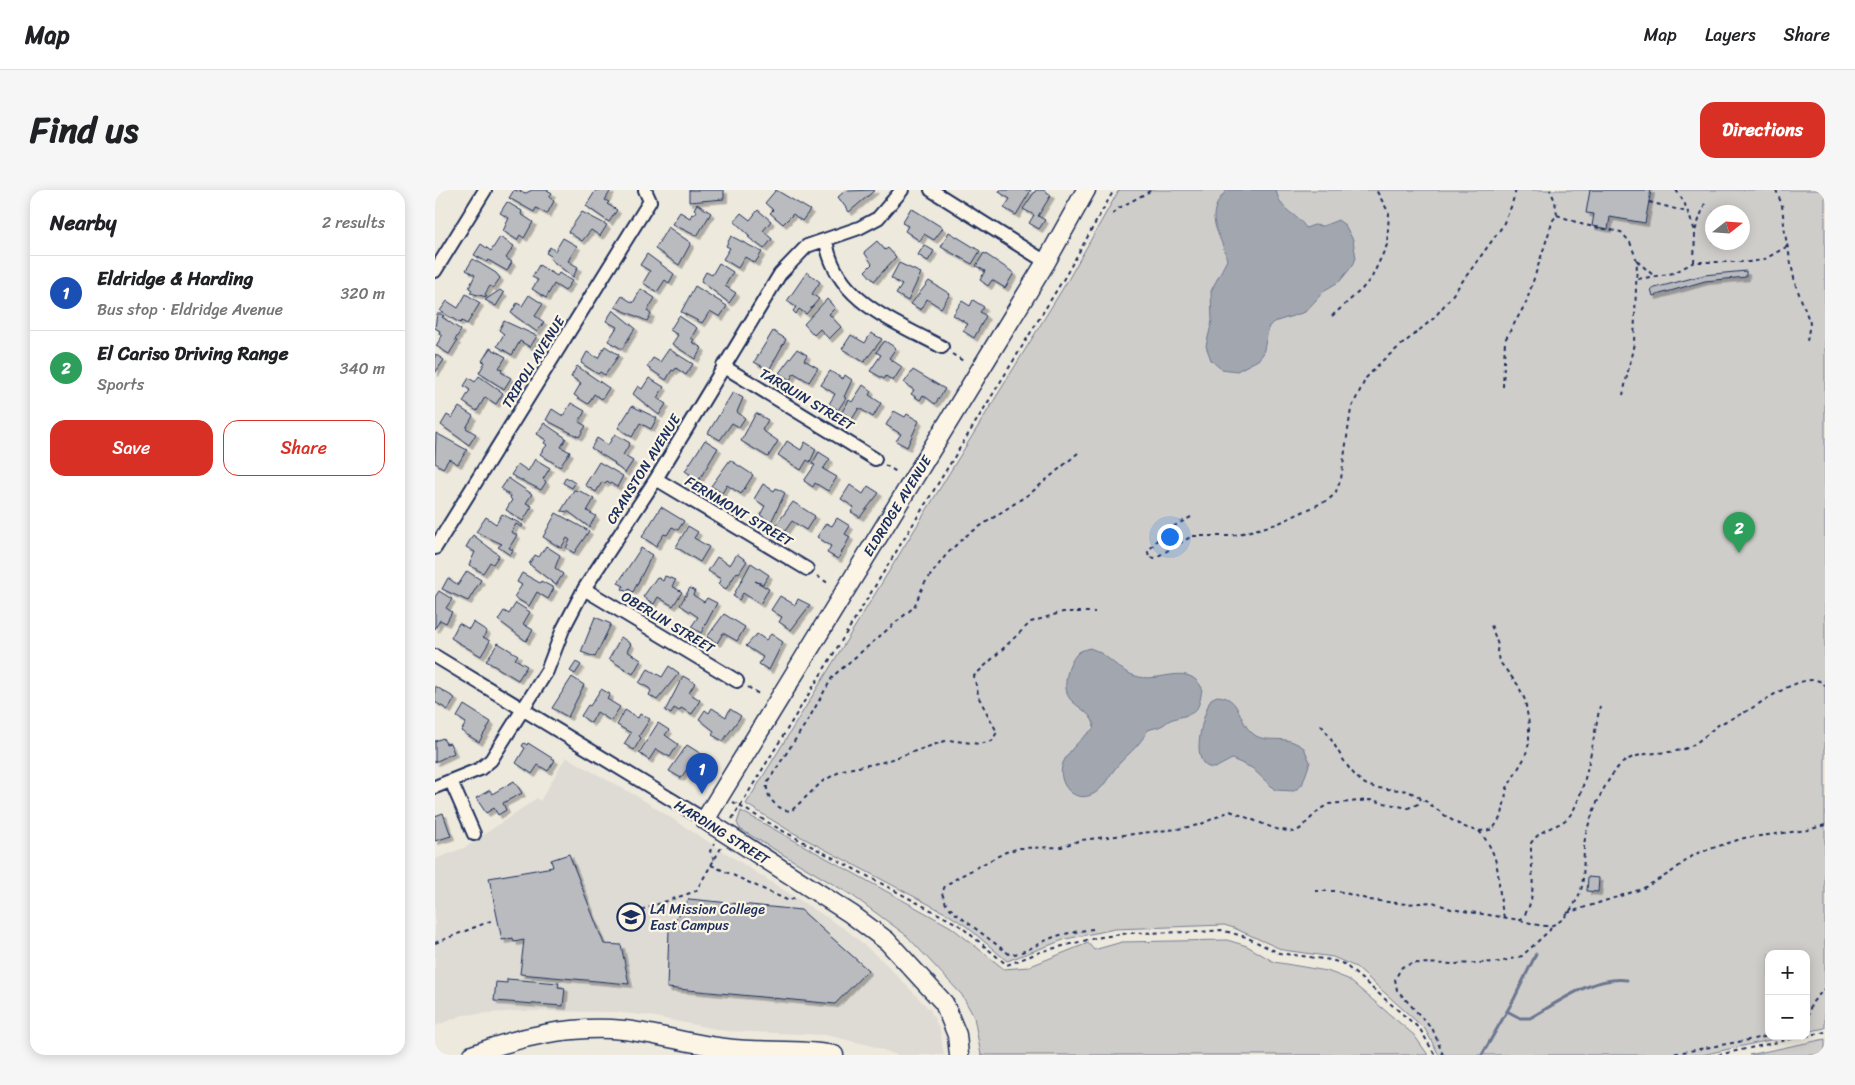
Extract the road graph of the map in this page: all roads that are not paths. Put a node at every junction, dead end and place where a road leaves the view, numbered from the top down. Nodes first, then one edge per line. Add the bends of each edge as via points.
1 (485, 190) edge
2 (645, 190) edge
3 (902, 190) edge
4 (931, 190) edge
5 (1086, 190) edge
6 (826, 241) junction
7 (1046, 262) junction
8 (435, 271) edge
9 (942, 347) road end
10 (723, 366) junction
11 (875, 458) dead end
12 (656, 479) junction
13 (435, 548) edge
14 (807, 570) road end
15 (584, 590) junction
16 (435, 656) edge
17 (737, 681) road end
18 (523, 710) junction
19 (451, 782) junction
20 (435, 787) edge
21 (705, 820) junction
22 (474, 834) dead end
23 (472, 1055) edge
24 (834, 1055) edge
25 (959, 1055) edge

1 - 8 street
2 - 13 street, TRIPOLI AVENUE via 650,200
3 - 6 street, CRANSTON AVENUE via 878,218
4 - 7 street
5 - 7 street, ELDRIDGE AVENUE
6 - 9 street via 829,258 839,280 850,291 867,306
6 - 10 street, CRANSTON AVENUE via 807,246 780,274
7 - 21 street, ELDRIDGE AVENUE
10 - 11 street, TARQUIN STREET
10 - 12 street, CRANSTON AVENUE
12 - 14 street, FERNMONT STREET
12 - 15 street, CRANSTON AVENUE
15 - 17 street, OBERLIN STREET
15 - 18 street, CRANSTON AVENUE via 563,629 547,671
16 - 18 street, HARDING STREET
18 - 19 street, CRANSTON AVENUE via 491,760 480,769
18 - 21 street, HARDING STREET
19 - 20 street, CRANSTON AVENUE
19 - 22 street
21 - 25 street, HARDING STREET via 851,914 887,941 944,1002 957,1035
23 - 24 street via 502,1043 562,1031 623,1030 726,1049 816,1051

